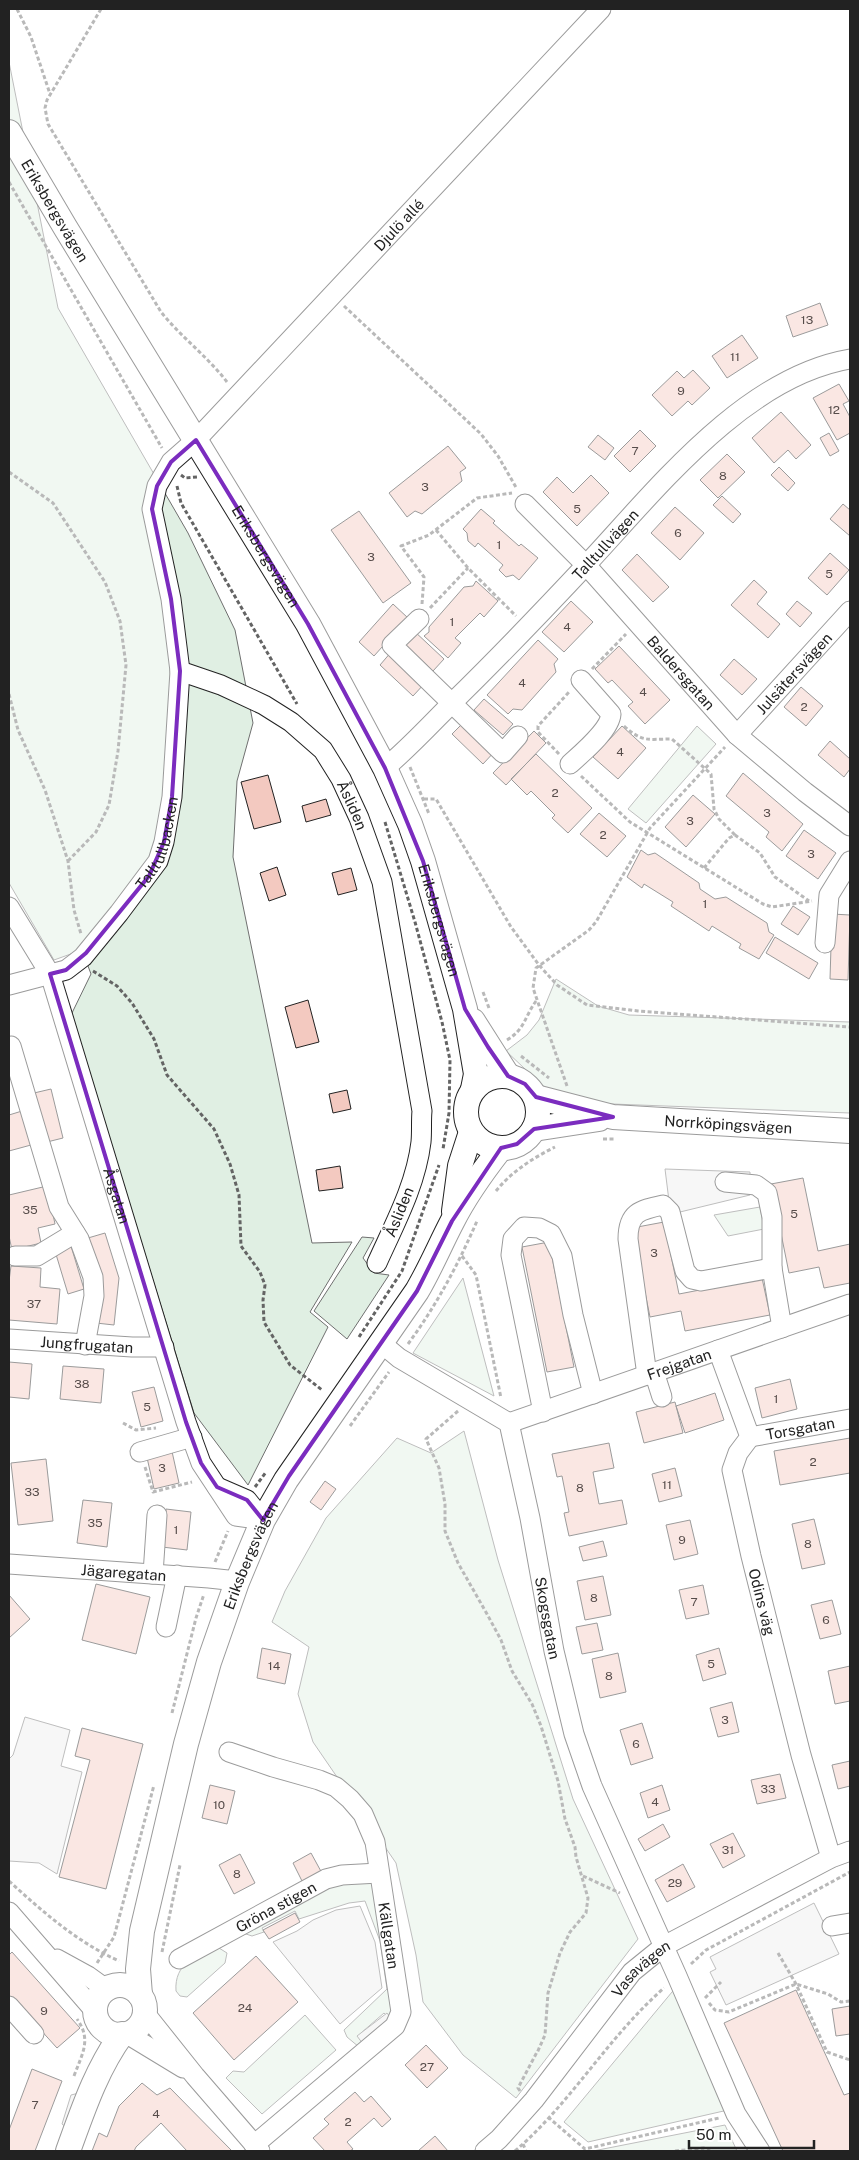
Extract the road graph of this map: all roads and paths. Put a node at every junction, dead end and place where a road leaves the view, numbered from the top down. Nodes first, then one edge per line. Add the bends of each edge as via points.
1 (17, 9) edge
2 (101, 9) edge
3 (601, 9) edge
4 (51, 94) junction
5 (9, 132) edge
6 (9, 182) edge
7 (333, 295) junction
8 (850, 359) edge
9 (237, 397) junction
10 (196, 440) junction
11 (171, 462) junction
12 (9, 472) edge
13 (199, 476) dead end
14 (525, 504) dead end
15 (436, 530) junction
16 (586, 565) junction
17 (468, 568) junction
18 (850, 611) edge
19 (419, 619) junction
20 (637, 622) junction
21 (527, 628) junction
22 (180, 671) junction
23 (581, 680) junction
24 (9, 694) edge
25 (452, 703) junction
26 (299, 707) dead end
27 (611, 717) junction
28 (737, 735) junction
29 (518, 736) dead end
30 (570, 764) junction
31 (385, 768) junction
32 (705, 769) junction
33 (424, 799) dead end
34 (383, 815) dead end
35 (850, 826) edge
36 (648, 832) junction
37 (735, 835) junction
38 (68, 861) junction
39 (850, 861) edge
40 (704, 868) junction
41 (809, 901) junction
42 (828, 904) junction
43 (9, 907) edge
44 (825, 943) dead end
45 (86, 953) junction
46 (539, 964) junction
47 (50, 974) junction
48 (9, 985) edge
49 (536, 1001) junction
50 (465, 1009) junction
51 (850, 1027) edge
52 (11, 1046) dead end
53 (512, 1047) dead end
54 (518, 1053) dead end
55 (508, 1076) junction
56 (15, 1080) edge
57 (557, 1083) dead end
58 (562, 1085) dead end
59 (567, 1088) junction
60 (573, 1089) dead end
61 (473, 1090) junction
62 (536, 1097) junction
63 (613, 1117) junction
64 (534, 1130) junction
65 (848, 1130) edge
66 (471, 1132) junction
67 (562, 1145) dead end
68 (501, 1148) junction
69 (725, 1182) dead end
70 (494, 1193) dead end
71 (479, 1216) dead end
72 (452, 1221) junction
73 (75, 1233) junction
74 (15, 1256) dead end
75 (462, 1256) junction
76 (377, 1263) dead end
77 (772, 1268) junction
78 (850, 1304) edge
79 (782, 1328) junction
80 (9, 1340) edge
81 (356, 1341) dead end
82 (85, 1345) junction
83 (164, 1347) junction
84 (390, 1350) junction
85 (718, 1350) junction
86 (650, 1374) junction
87 (328, 1382) dead end
88 (322, 1390) junction
89 (593, 1394) junction
90 (662, 1397) dead end
91 (317, 1398) dead end
92 (470, 1401) junction
93 (543, 1412) junction
94 (850, 1419) edge
95 (123, 1423) dead end
96 (509, 1423) junction
97 (160, 1427) dead end
98 (347, 1430) dead end
99 (192, 1437) junction
100 (750, 1437) junction
101 (140, 1452) joint
102 (268, 1468) dead end
103 (192, 1482) dead end
104 (254, 1488) dead end
105 (157, 1515) dead end
106 (263, 1520) junction
107 (231, 1526) dead end
108 (9, 1564) edge
109 (153, 1574) junction
110 (177, 1575) junction
111 (209, 1578) junction
112 (237, 1582) junction
113 (166, 1627) dead end
114 (170, 1721) dead end
115 (229, 1752) dead end
116 (156, 1777) dead end
117 (850, 1851) edge
118 (831, 1858) junction
119 (180, 1863) dead end
120 (379, 1873) junction
121 (583, 1876) junction
122 (9, 1881) edge
123 (627, 1896) dead end
124 (11, 1917) edge
125 (850, 1923) edge
126 (832, 1926) dead end
127 (142, 1931) junction
128 (664, 1946) junction
129 (102, 1953) junction
130 (778, 1953) dead end
131 (47, 1954) junction
132 (170, 1959) joint
133 (125, 1964) junction
134 (721, 1982) dead end
135 (796, 1984) junction
136 (108, 1988) junction
137 (700, 1992) dead end
138 (705, 1998) junction
139 (850, 2000) edge
140 (142, 2004) junction
141 (9, 2006) edge
142 (88, 2015) junction
143 (545, 2030) junction
144 (34, 2034) dead end
145 (125, 2034) junction
146 (850, 2060) edge
147 (195, 2076) junction
148 (82, 2082) junction
149 (532, 2102) junction
150 (736, 2114) junction
151 (523, 2144) dead end
152 (257, 2148) edge
153 (68, 2151) edge
154 (485, 2151) edge
155 (526, 2151) edge
156 (675, 2151) edge
157 (710, 2151) edge
158 (760, 2151) edge

1 - 4 path via 31,37
2 - 4 path
3 - 7 street, Djulö allé
4 - 9 path via 46,108 48,124 147,292 170,324 211,362
5 - 10 main road, Eriksbergsvägen
6 - 11 path
7 - 9 street, Djulö allé
7 - 15 path via 481,434 498,456 518,492 477,498
8 - 16 street, Talltullvägen via 806,372 764,394 726,422 663,481
9 - 10 street, Djulö allé
10 - 11 street
10 - 31 main road, Eriksbergsvägen via 308,624
11 - 13 path via 185,478
11 - 22 street via 158,486 152,509 171,599
11 - 26 path via 181,503
12 - 38 path via 53,502 105,582 120,621 126,665 109,805 96,832
14 - 16 street, Baldersgatan
15 - 17 path
15 - 19 path via 401,546 424,577
16 - 20 street, Baldersgatan
16 - 21 street, Talltullvägen
17 - 19 path
17 - 21 path
18 - 28 street, Julsätersvägen
19 - 25 street via 392,644
20 - 23 path
20 - 28 street, Baldersgatan
21 - 25 street, Talltullvägen
22 - 45 street, Talltullbacken via 172,797 158,861
22 - 76 street, Åsliden via 264,705 291,722 323,750 341,778 359,818 382,882 422,1111 421,1142 413,1176
23 - 27 street
23 - 30 path via 538,726 538,732
24 - 38 path via 18,730 45,790
25 - 29 street via 503,753
25 - 31 street, Talltullvägen
27 - 30 street via 604,729
27 - 32 path via 636,737 672,739
28 - 32 path
28 - 35 street, Baldersgatan
30 - 36 path via 618,812
31 - 50 main road, Eriksbergsvägen via 423,861
32 - 36 path
32 - 37 path via 713,782 714,810
33 - 46 path via 436,799 512,927
34 - 81 path via 442,1022 451,1079 441,1158 409,1255 395,1284
36 - 40 path
36 - 46 path via 596,922
37 - 40 path
37 - 41 path via 760,853 776,877
38 - 45 path via 74,910
39 - 42 street via 829,896
40 - 41 path via 772,908
41 - 42 path
42 - 44 street
43 - 47 street, Åsgatan
45 - 47 street, Talltullbacken via 66,970
45 - 88 path via 94,972 117,986 132,1003 154,1039 167,1075 214,1129 230,1164 239,1195 241,1246 260,1272 265,1285 264,1322 290,1365
46 - 49 path via 532,981
46 - 51 path via 557,985 587,1005
47 - 48 street, Talltullbacken
47 - 83 street, Åsgatan
49 - 53 path via 518,1033 506,1040
49 - 59 path
50 - 55 main road, Eriksbergsvägen
50 - 61 main road, Eriksbergsvägen via 476,1074
52 - 56 street
54 - 57 path
55 - 61 main road via 487,1078
55 - 62 main road via 525,1084
56 - 73 street via 59,1207
58 - 59 path
59 - 60 path
61 - 66 main road via 466,1105
62 - 63 main road, Norrköpingsvägen
62 - 64 main road via 539,1114
63 - 64 main road, Norrköpingsvägen
63 - 65 main road, Norrköpingsvägen
64 - 68 main road via 517,1144
66 - 68 main road via 486,1144
66 - 72 main road, Eriksbergsvägen via 460,1166
67 - 70 path via 533,1159
68 - 72 main road, Eriksbergsvägen
69 - 77 street via 756,1185 767,1193 772,1217
71 - 75 path
72 - 84 main road, Eriksbergsvägen
73 - 74 street via 37,1256
73 - 82 street via 94,1277
75 - 84 path via 422,1325
75 - 96 path via 476,1275
77 - 79 street
77 - 86 street via 692,1280 685,1271 670,1212 663,1205 634,1215 628,1224 628,1239
78 - 79 street, Frejgatan
79 - 85 street, Frejgatan
80 - 82 street, Jungfrugatan
82 - 83 street, Jungfrugatan
83 - 99 street, Åsgatan
84 - 92 street
84 - 98 path
84 - 106 main road, Eriksbergsvägen via 286,1480
85 - 86 street, Frejgatan
85 - 100 street
86 - 89 street, Frejgatan
86 - 90 street
87 - 88 path
88 - 91 path
89 - 93 street, Frejgatan
89 - 93 street via 562,1256 551,1234 539,1228 524,1227 513,1238 511,1255
92 - 96 street
92 - 121 path via 426,1439 439,1468 446,1504 445,1531 458,1563 488,1614 512,1671 535,1711 558,1781 565,1819
93 - 96 street, Frejgatan
94 - 100 street, Torsgatan
95 - 97 path via 136,1430
96 - 128 street, Skogsgatan via 574,1734 592,1786
99 - 101 street
99 - 106 street, Åsgatan via 201,1463 217,1487 247,1500
100 - 118 street, Odins väg via 738,1453 732,1470 801,1755
101 - 103 path via 153,1492
102 - 104 path
105 - 109 street
106 - 112 main road, Eriksbergsvägen
107 - 111 path
108 - 109 street, Jägaregatan
109 - 110 street, Jägaregatan
110 - 111 street, Jägaregatan
110 - 113 street
111 - 112 street, Jägaregatan
111 - 114 path
112 - 127 main road, Eriksbergsvägen via 209,1662 186,1744
115 - 120 street, Källgatan via 336,1787 370,1826
116 - 129 path via 114,1937
117 - 118 street, Vasavägen
118 - 128 street, Vasavägen
119 - 132 path
120 - 132 street, Gröna stigen via 342,1874 326,1879
120 - 152 street, Källgatan via 401,2012 394,2026
121 - 123 path
121 - 143 path via 588,1907 560,1953 548,1993
122 - 129 path via 68,1931
124 - 131 street
125 - 126 street
127 - 133 main road, Eriksbergsvägen
127 - 140 main road, Eriksbergsvägen via 138,1969
128 - 149 street, Vasavägen via 632,1972
128 - 150 street, Skogsgatan
129 - 133 path
130 - 135 path
131 - 136 street
131 - 142 street
133 - 136 main road, Eriksbergsvägen
134 - 138 path
135 - 138 path via 729,2012 715,2010
135 - 139 path via 828,1994 841,2002
135 - 146 path via 827,2052
136 - 140 main road via 126,1985
136 - 142 main road via 98,1997
137 - 138 path
140 - 145 main road via 140,2025
140 - 147 street
141 - 144 street
142 - 145 main road via 111,2033
142 - 148 main road
142 - 148 path via 84,2029
143 - 143 path via 542,2038 537,2054 539,2052
145 - 147 street
145 - 148 main road
147 - 152 street
148 - 153 main road
149 - 150 path via 585,2149
149 - 154 street, Vasavägen via 500,2139
150 - 158 street, Skogsgatan
151 - 155 path
156 - 157 path via 704,2148

